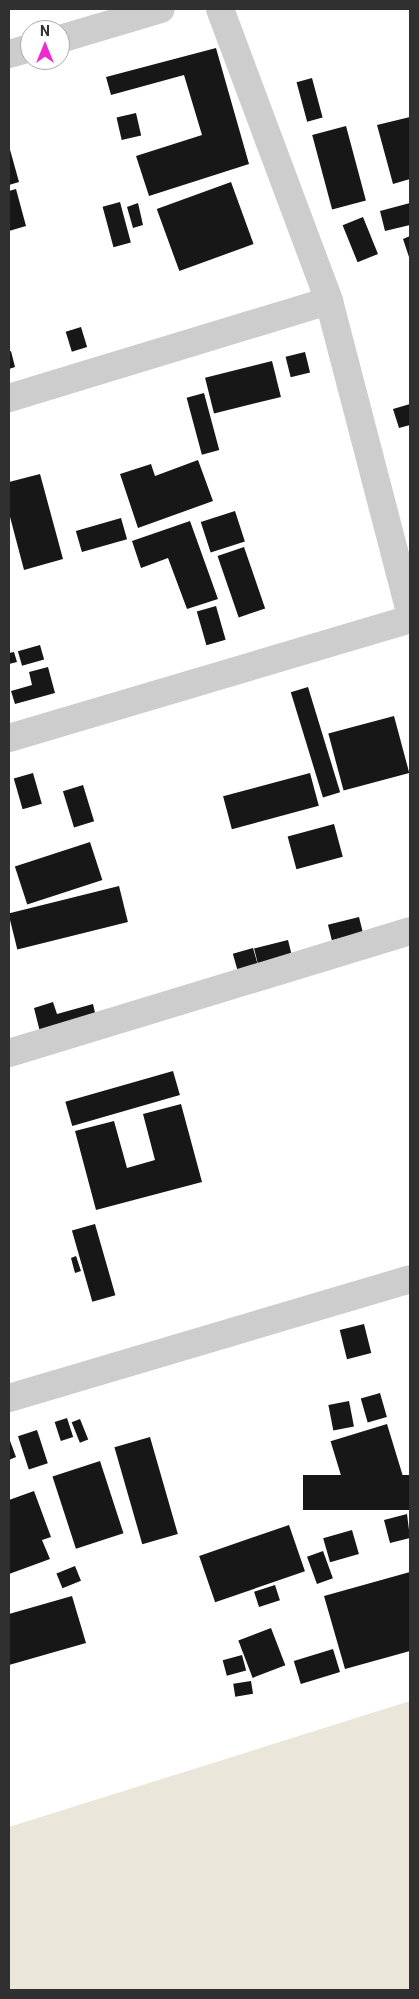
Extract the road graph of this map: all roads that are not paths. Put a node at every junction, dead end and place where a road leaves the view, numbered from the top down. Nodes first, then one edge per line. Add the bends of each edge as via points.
1 (160, 9) edge
2 (220, 9) edge
3 (70, 36) edge
4 (329, 301) junction
5 (9, 398) edge
6 (410, 613) edge
7 (410, 619) edge
8 (9, 738) edge
9 (410, 932) edge
10 (9, 1053) edge
11 (410, 1279) edge
12 (9, 1398) edge

1 - 3 street
2 - 4 street
4 - 5 street
4 - 6 street
7 - 8 street
9 - 10 street
11 - 12 street

